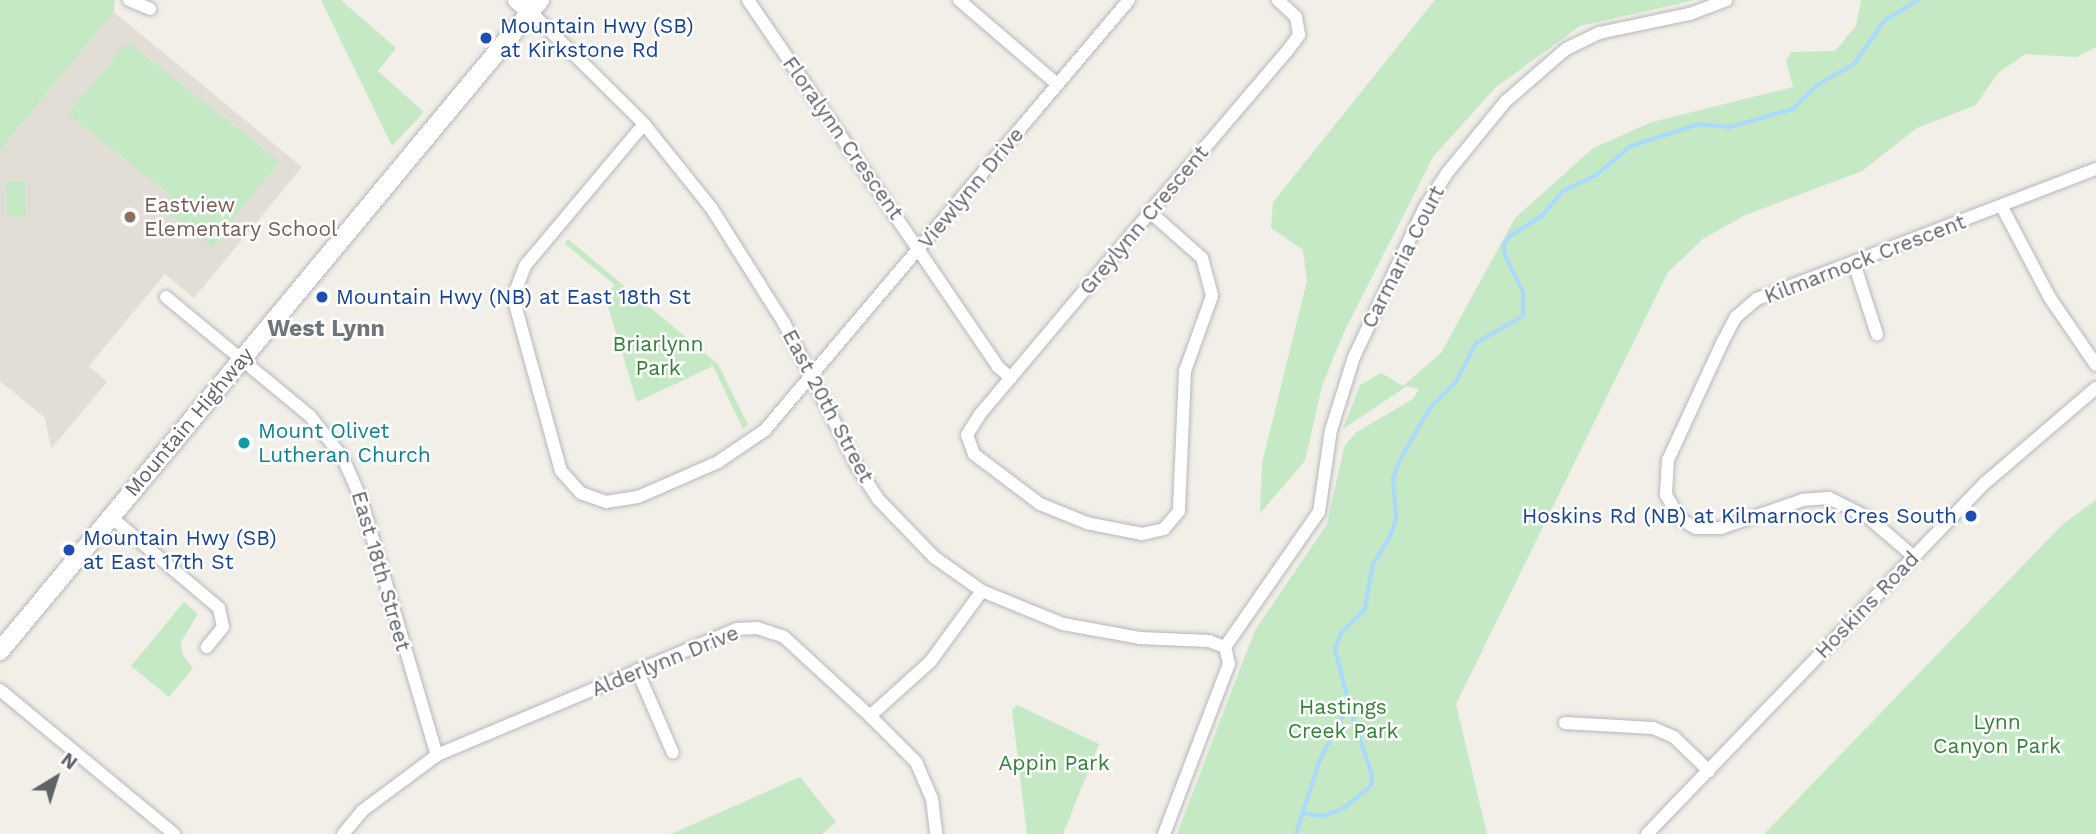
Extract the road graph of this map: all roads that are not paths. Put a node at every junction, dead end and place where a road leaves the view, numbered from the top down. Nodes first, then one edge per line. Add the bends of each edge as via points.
1 (129, 0) edge
2 (748, 0) edge
3 (959, 0) edge
4 (1129, 0) edge
5 (1278, 0) edge
6 (1726, 0) edge
7 (529, 4) edge
8 (150, 9) dead end
9 (1058, 85) junction
10 (644, 124) junction
11 (2096, 169) edge
12 (2002, 207) junction
13 (1150, 212) junction
14 (919, 249) junction
15 (1854, 263) junction
16 (166, 297) dead end
17 (1877, 334) dead end
18 (241, 360) junction
19 (2096, 365) edge
20 (811, 373) junction
21 (1011, 378) junction
22 (2096, 388) edge
23 (111, 517) junction
24 (1913, 556) junction
25 (982, 591) junction
26 (207, 647) dead end
27 (1225, 648) junction
28 (0, 651) edge
29 (636, 670) junction
30 (0, 690) edge
31 (870, 716) junction
32 (1565, 723) dead end
33 (673, 754) dead end
34 (437, 755) junction
35 (1709, 771) junction
36 (174, 834) edge
37 (343, 834) edge
38 (936, 834) edge
39 (1164, 834) edge
40 (1647, 834) edge

1 - 8 street
2 - 14 street, Floralynn Crescent
3 - 9 street
4 - 9 street, Viewlynn Drive
5 - 13 street, Greylynn Crescent via 1296,17 1299,34
6 - 27 street, Carmaria Court via 1689,14 1599,33 1566,49 1506,101 1447,173 1425,207 1354,357 1331,430 1319,512
7 - 10 street, East 20th Street
7 - 18 main road, Mountain Highway
9 - 14 street, Viewlynn Drive
10 - 20 street, East 20th Street via 748,260
10 - 20 street, Viewlynn Drive via 525,266 515,287 513,305 520,334 556,458 568,482 593,499 623,502 718,462 765,430
11 - 12 street, Kilmarnock Crescent
12 - 15 street, Kilmarnock Crescent
12 - 19 street via 2050,298
13 - 21 street, Greylynn Crescent
13 - 21 street, Greylynn Crescent via 1202,258 1212,283 1208,308 1185,371 1181,501 1173,521 1155,533 1142,534 1067,516 1019,492 974,454 967,440 973,423
14 - 20 street, Viewlynn Drive
14 - 21 street, Floralynn Crescent via 998,367
15 - 17 street
15 - 24 street, Kilmarnock Crescent via 1757,299 1737,317 1668,460 1666,495 1680,519 1706,530 1803,500 1829,498 1869,518
16 - 18 street, East 18th Street
18 - 23 main road, Mountain Highway
18 - 34 street, East 18th Street via 325,431 354,477
20 - 25 street, East 20th Street via 878,499 934,556
22 - 24 street, Hoskins Road via 2028,443
23 - 26 street via 219,608 223,627
23 - 28 main road, Mountain Highway
24 - 35 street, Hoskins Road
25 - 27 street, East 20th Street via 1036,615 1087,630 1198,639
25 - 31 street via 930,662
27 - 39 street via 1229,664
29 - 31 street, Alderlynn Drive via 720,635 757,628 784,637
29 - 33 street
29 - 34 street, Alderlynn Drive
30 - 36 street
31 - 38 street, Alderlynn Drive via 916,762 932,799
32 - 35 street via 1653,729 1674,737
34 - 37 street, Alderlynn Drive via 362,811
35 - 40 street, Hoskins Road

